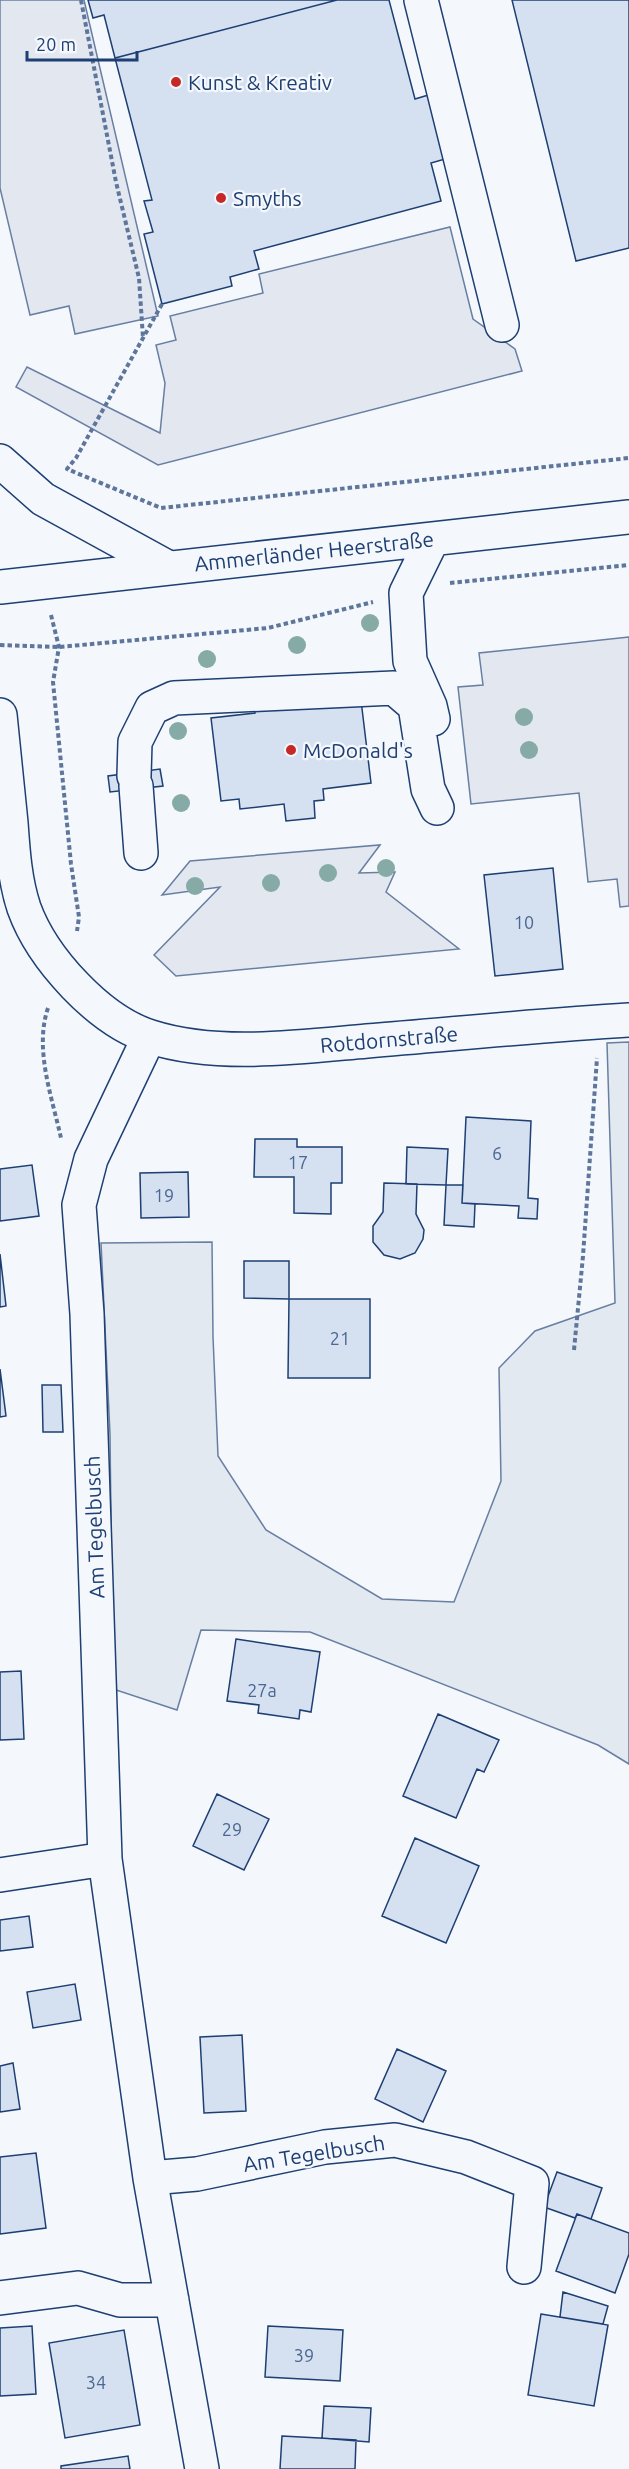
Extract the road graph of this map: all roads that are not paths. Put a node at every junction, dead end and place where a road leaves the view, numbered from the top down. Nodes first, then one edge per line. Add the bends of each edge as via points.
1 (421, 0) edge
2 (502, 325) dead end
3 (0, 461) edge
4 (629, 517) edge
5 (432, 540) junction
6 (167, 567) junction
7 (0, 587) edge
8 (0, 715) edge
9 (141, 853) dead end
10 (614, 1021) edge
11 (149, 1037) junction
12 (105, 1858) junction
13 (0, 1875) edge
14 (150, 2178) junction
15 (524, 2267) dead end
16 (0, 2298) edge
17 (172, 2300) junction
18 (202, 2469) edge

1 - 2 street
3 - 6 street via 43,499
4 - 5 street, Ammerländer Heerstraße
5 - 6 street, Ammerländer Heerstraße
5 - 9 street via 406,593 410,661 430,705 441,773 437,808 428,789 415,706 394,688 174,698 152,708 135,742
6 - 7 street, Ammerländer Heerstraße
8 - 11 street via 15,871 36,937 80,991 127,1026
10 - 11 street, Rotdornstraße via 230,1049 189,1047
11 - 12 street, Am Tegelbusch via 91,1159 79,1205 87,1314
12 - 13 street
12 - 14 street, Am Tegelbusch
14 - 15 street, Am Tegelbusch via 197,2174 325,2147 395,2140 466,2157 532,2182
14 - 17 street, Am Tegelbusch
16 - 17 street via 78,2288 120,2300
17 - 18 street, Am Tegelbusch

